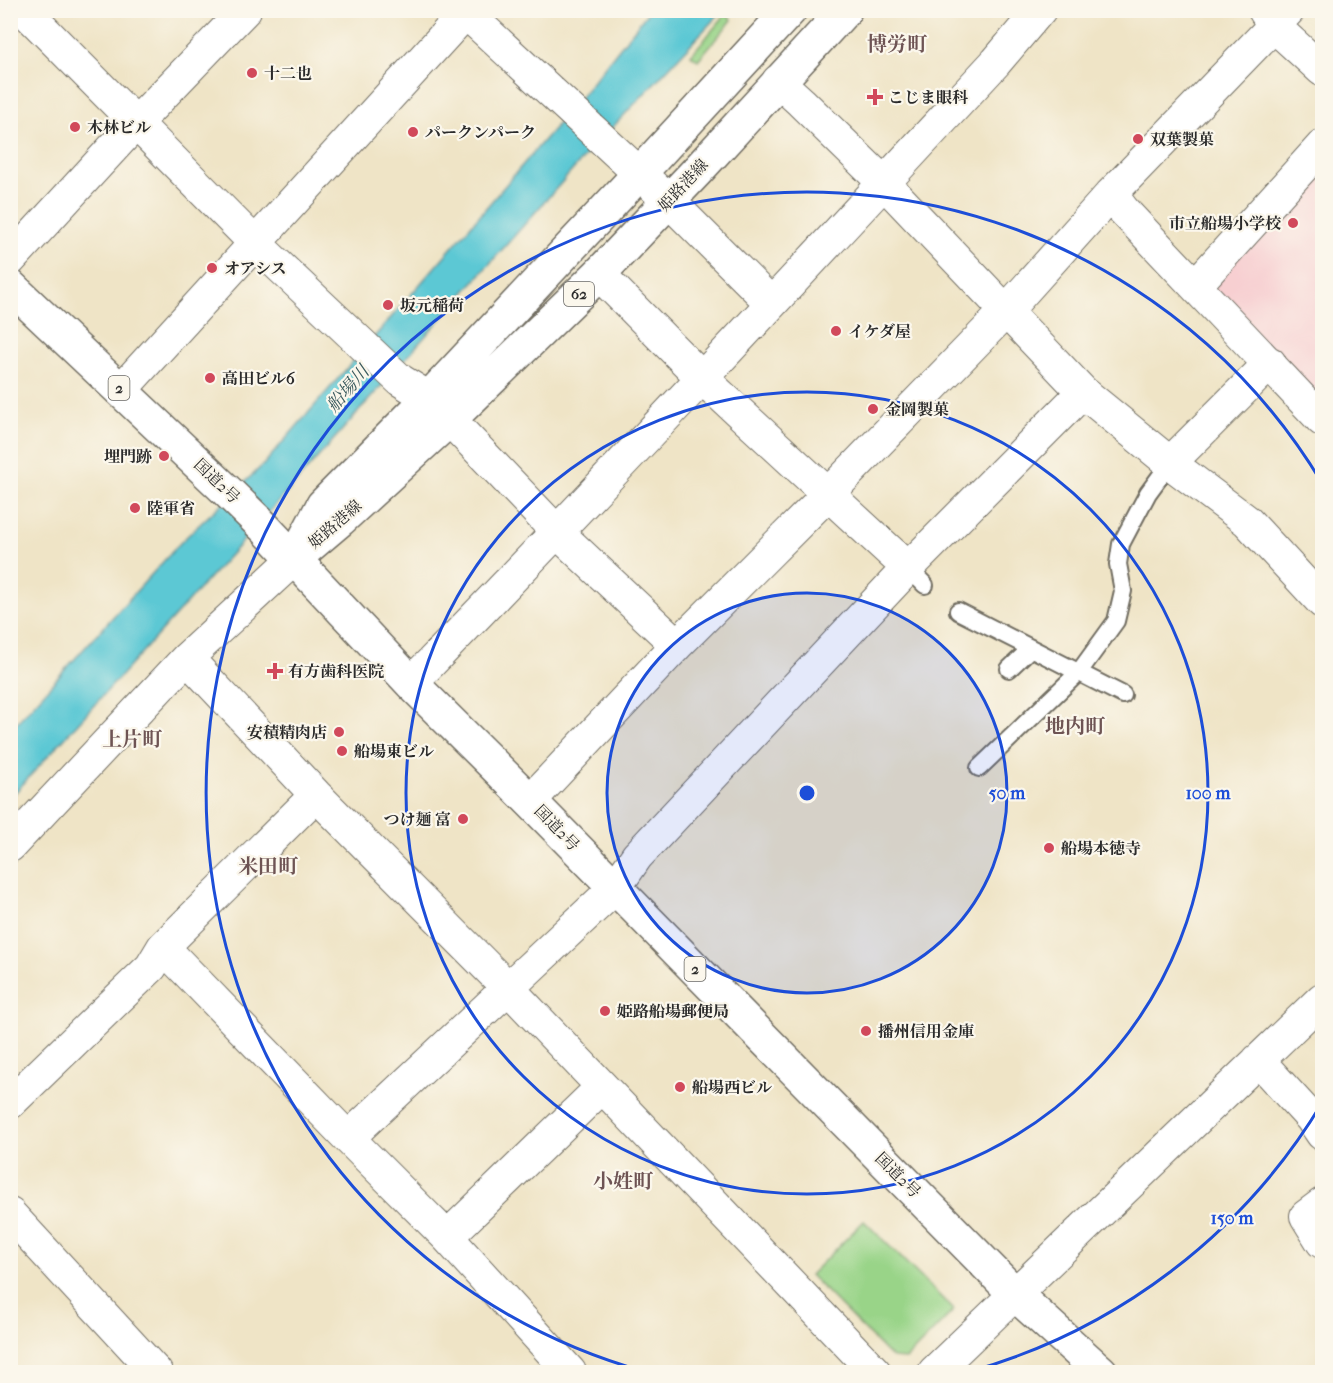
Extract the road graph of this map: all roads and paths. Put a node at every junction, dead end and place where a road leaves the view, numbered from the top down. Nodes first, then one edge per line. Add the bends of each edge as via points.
1 (24, 10) edge
2 (244, 10) edge
3 (790, 10) edge
4 (845, 10) edge
5 (1040, 10) edge
6 (465, 11) edge
7 (1275, 16) edge
8 (1323, 70) edge
9 (778, 81) junction
10 (136, 123) junction
11 (1323, 146) edge
12 (639, 174) junction
13 (884, 183) junction
14 (1111, 195) junction
15 (669, 201) junction
16 (255, 243) junction
17 (10, 260) edge
18 (599, 274) junction
19 (10, 286) edge
20 (1195, 286) junction
21 (771, 303) junction
22 (1006, 312) junction
23 (1270, 363) junction
24 (702, 378) junction
25 (121, 390) junction
26 (1083, 392) junction
27 (439, 409) junction
28 (1323, 420) edge
29 (1170, 463) junction
30 (828, 494) junction
31 (557, 532) junction
32 (294, 559) junction
33 (917, 577) junction
34 (1323, 602) edge
35 (958, 611) dead end
36 (677, 645) junction
37 (1031, 648) junction
38 (187, 658) junction
39 (1009, 669) dead end
40 (1078, 672) junction
41 (411, 683) junction
42 (1123, 694) dead end
43 (979, 768) dead end
44 (316, 795) junction
45 (530, 801) junction
46 (10, 846) edge
47 (615, 888) junction
48 (163, 947) junction
49 (508, 988) junction
50 (1323, 999) edge
51 (1258, 1060) junction
52 (602, 1087) junction
53 (10, 1103) edge
54 (1323, 1134) edge
55 (348, 1138) junction
56 (1323, 1204) edge
57 (10, 1214) edge
58 (447, 1238) junction
59 (1323, 1242) edge
60 (1016, 1295) junction
61 (939, 1371) edge
62 (156, 1372) edge
63 (570, 1372) edge
64 (875, 1372) edge
65 (1101, 1372) edge

1 - 10 street
2 - 10 street
3 - 12 main road, 姫路港線 / 62
4 - 9 main road, 姫路港線 / 62
5 - 13 street
6 - 12 street
6 - 16 street
7 - 8 street
7 - 14 street
9 - 13 street
9 - 15 main road, 姫路港線 / 62
10 - 16 street
10 - 17 street
11 - 20 street
12 - 15 street
12 - 27 main road, 姫路港線 / 62
13 - 21 street
13 - 22 street
14 - 20 street
14 - 22 street
15 - 18 main road, 姫路港線 / 62
15 - 21 street
16 - 25 street
16 - 27 street via 400,380
18 - 24 street
18 - 27 main road, 姫路港線 / 62
19 - 25 main road, 国道2号 / 2
20 - 23 street
21 - 24 street
22 - 26 street
22 - 30 street
23 - 28 street
23 - 29 street
24 - 30 street
24 - 31 street
25 - 32 main road, 国道2号 / 2
26 - 29 street
26 - 33 street
27 - 31 street
27 - 32 main road, 姫路港線 / 62 via 323,505
29 - 34 street via 1247,521
29 - 40 lane via 1148,493 1121,544 1118,564 1123,591 1116,621
30 - 33 street
30 - 36 street
31 - 36 street
31 - 41 street
32 - 38 street
32 - 41 main road, 国道2号 / 2
33 - 47 street via 637,856
35 - 37 lane
36 - 45 street
37 - 39 lane
37 - 40 lane
38 - 44 street
38 - 46 street
40 - 42 lane
40 - 43 lane
41 - 45 main road, 国道2号 / 2
44 - 48 street
44 - 49 street
45 - 47 main road, 国道2号 / 2
47 - 49 street
47 - 60 main road, 国道2号 / 2
48 - 53 street via 151,967
48 - 55 street
49 - 52 street
49 - 55 street
50 - 51 street
51 - 54 street
51 - 60 street
52 - 58 street
52 - 64 street
55 - 58 street
56 - 59 street via 1306,1216
57 - 62 street
58 - 63 street
60 - 61 street
60 - 65 main road, 国道2号 / 2

